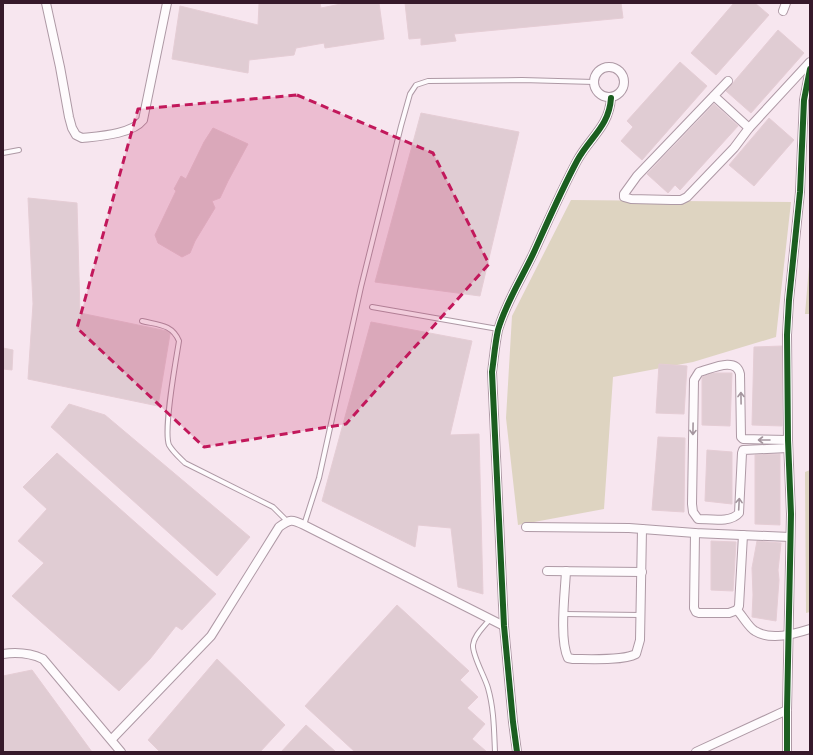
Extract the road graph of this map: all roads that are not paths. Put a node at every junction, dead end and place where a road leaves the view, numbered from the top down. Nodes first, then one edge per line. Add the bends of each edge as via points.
1 (46, 3) edge
2 (167, 3) edge
3 (810, 62) edge
4 (810, 69) edge
5 (728, 81) dead end
6 (594, 82) junction
7 (714, 96) junction
8 (611, 98) junction
9 (749, 128) junction
10 (19, 150) dead end
11 (3, 153) edge
12 (372, 307) dead end
13 (142, 321) dead end
14 (498, 329) junction
15 (788, 444) junction
16 (287, 521) junction
17 (304, 525) junction
18 (526, 527) dead end
19 (642, 529) junction
20 (695, 533) junction
21 (743, 535) junction
22 (790, 537) junction
23 (547, 571) dead end
24 (566, 571) junction
25 (642, 572) junction
26 (737, 610) junction
27 (564, 614) junction
28 (641, 615) junction
29 (490, 619) junction
30 (504, 626) junction
31 (810, 629) edge
32 (788, 635) junction
33 (3, 654) edge
34 (786, 710) junction
35 (112, 739) junction
36 (121, 752) edge
37 (495, 752) edge
38 (517, 752) edge
39 (696, 752) edge
40 (787, 752) edge

1 - 2 street via 69,117 76,135 82,138 130,130 143,120
3 - 9 street
4 - 15 street via 804,100 800,192 789,300
5 - 7 street
6 - 8 street via 599,94
6 - 8 street via 597,74 603,69 612,68 620,71 624,78 624,87 619,94
6 - 17 lane via 428,81 416,85 410,94 363,279 319,478
7 - 9 street
7 - 9 street via 637,176 624,196 632,199 672,200 687,197 734,148
8 - 14 street via 606,121 579,159 566,183 525,272 508,302
10 - 11 lane
12 - 14 lane
13 - 16 lane via 170,328 178,341 167,427 169,443 175,454 185,463 273,507
14 - 30 street via 492,372
15 -> 15 street via 741,437 740,374 735,365 727,364 699,372 694,380 692,504 695,516 698,519 725,519 736,516 739,513 743,450
15 - 22 street
16 - 17 street via 294,520
16 - 35 street via 279,527 211,636
17 - 29 street
18 - 19 street
19 - 20 street
19 - 25 street
20 - 21 street
20 - 26 street via 696,612 730,613
21 - 22 street
21 - 26 street
22 - 32 street
23 - 24 street
24 - 25 street
24 - 27 street
25 - 28 street
26 - 32 street via 755,631 773,636
27 - 28 lane
27 - 28 street via 563,638 566,653 568,658 573,659 604,659 636,654 640,640
29 - 30 street
29 - 37 lane via 475,637 473,645 488,688 494,718
30 - 38 street
31 - 32 street
32 - 34 street
33 - 35 street via 33,654 43,659
34 - 39 street
34 - 40 street
35 - 36 street

